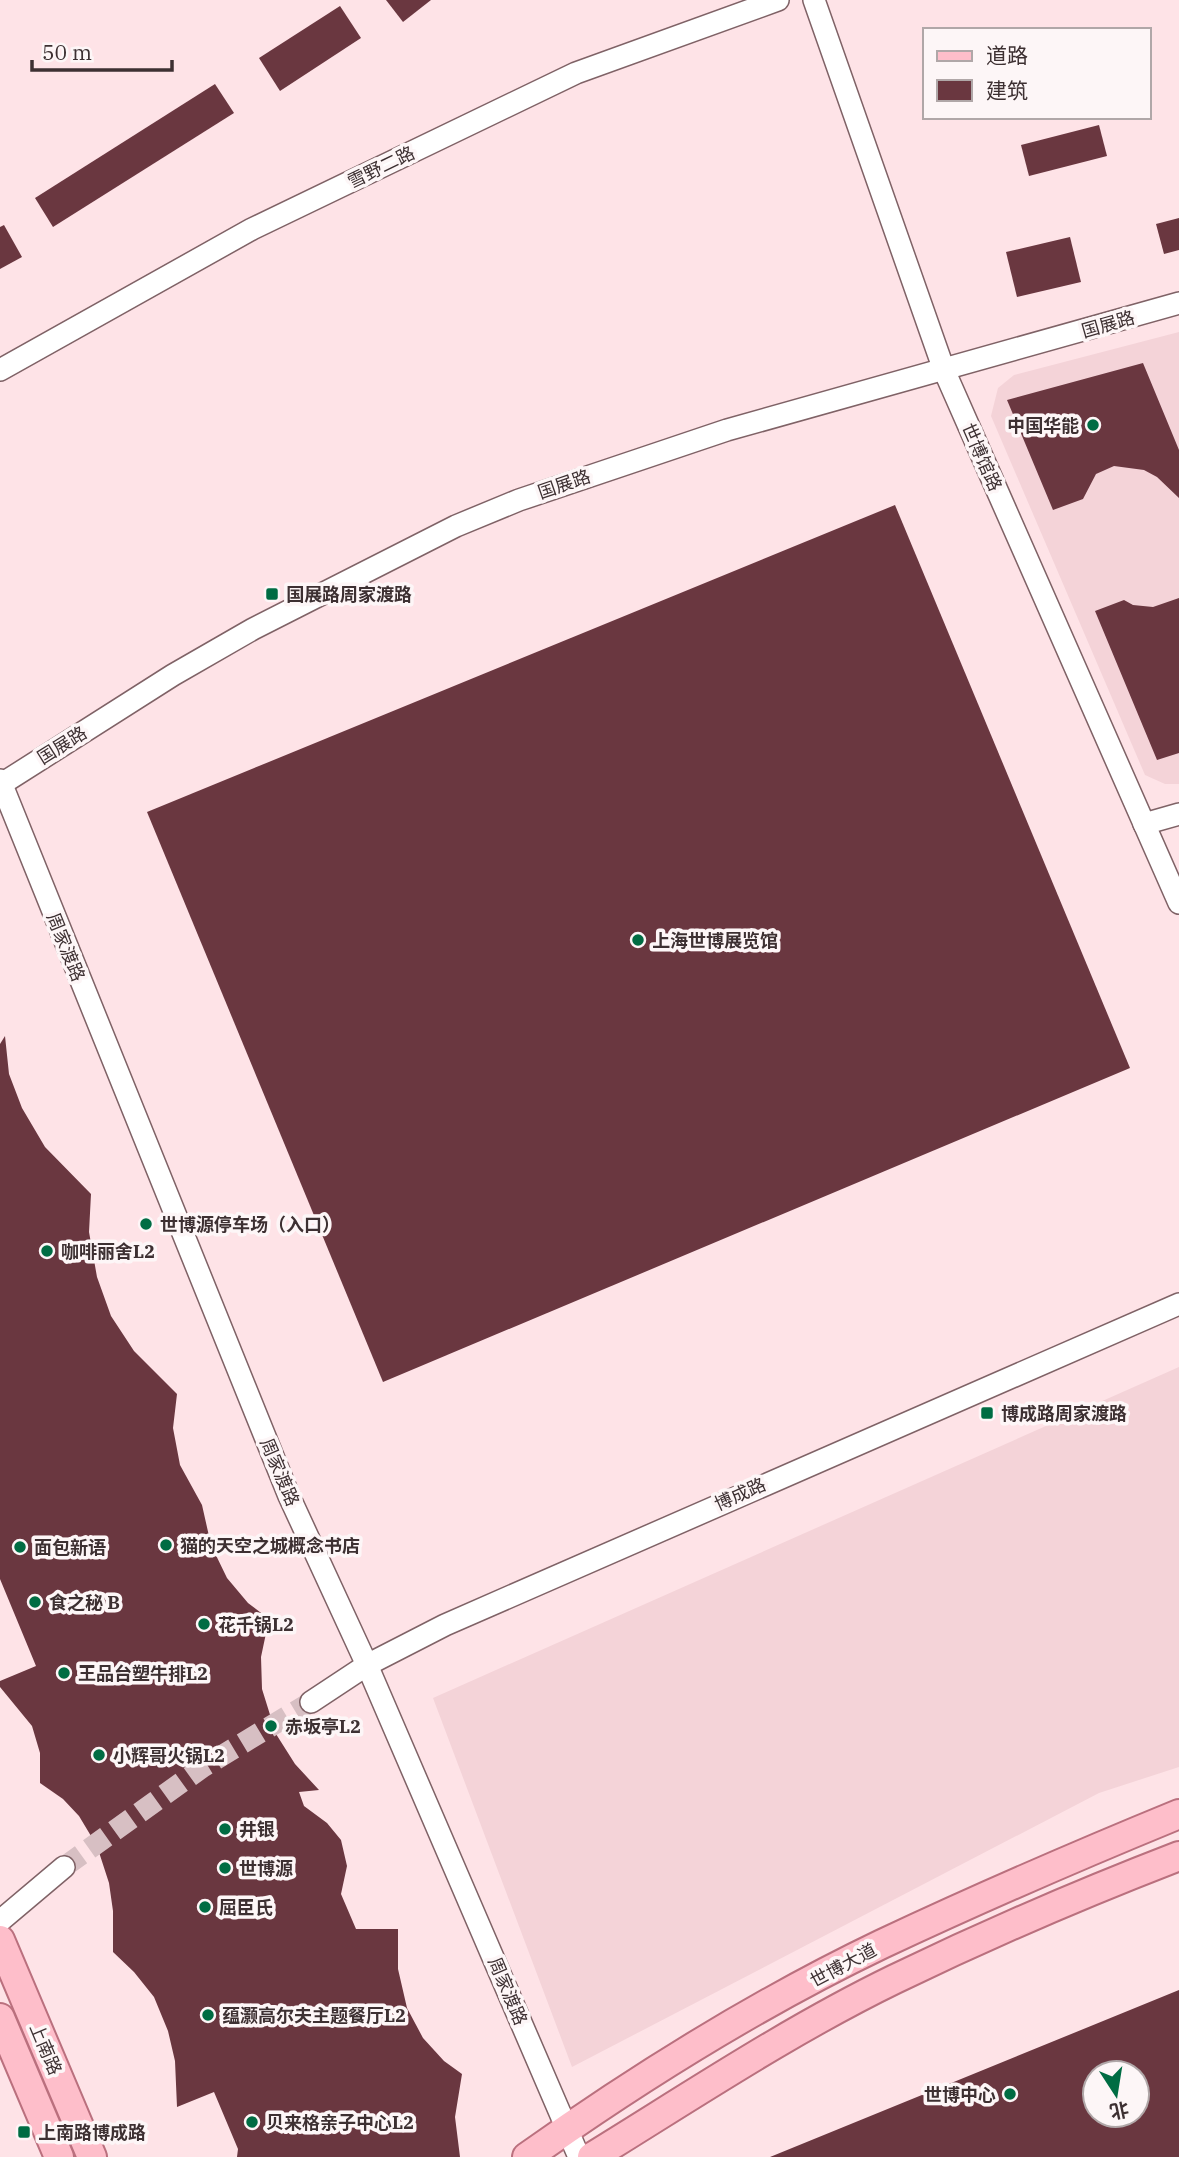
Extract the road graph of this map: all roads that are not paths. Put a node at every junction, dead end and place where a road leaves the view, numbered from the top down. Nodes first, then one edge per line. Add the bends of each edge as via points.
1 (778, 0) edge
2 (814, 0) edge
3 (1179, 303) edge
4 (0, 370) edge
5 (944, 370) junction
6 (1, 782) edge
7 (1179, 814) edge
8 (1144, 824) junction
9 (1179, 903) edge
10 (1179, 1304) edge
11 (368, 1665) junction
12 (311, 1702) tunnel mouth
13 (1179, 1814) edge
14 (1179, 1856) edge
15 (64, 1867) tunnel mouth
16 (0, 1921) edge
17 (0, 1940) edge
18 (0, 2018) edge
19 (567, 2129) junction
20 (59, 2157) edge
21 (92, 2157) edge
22 (527, 2157) edge
23 (579, 2157) edge
24 (592, 2157) edge

1 - 4 street, 雪野二路 via 576,73 252,229
2 - 5 street, 世博馆路
3 - 5 street, 国展路
5 - 6 street, 国展路 via 717,433 456,526 253,629
5 - 8 street, 世博馆路
6 - 11 street, 周家渡路 via 289,1496
7 - 8 street
8 - 9 street, 世博馆路
10 - 11 street, 博成路 via 604,1554
11 - 12 street, 博成路
11 - 19 street, 周家渡路
13 - 19 main road, 世博大道 via 880,1945 718,2033
14 - 24 main road, 世博大道 via 1094,1888 893,1980 735,2068
15 - 16 street
17 - 21 main road, 上南路
18 - 20 main road, 上南路
19 - 22 main road, 世博大道
19 - 23 street, 周家渡路

